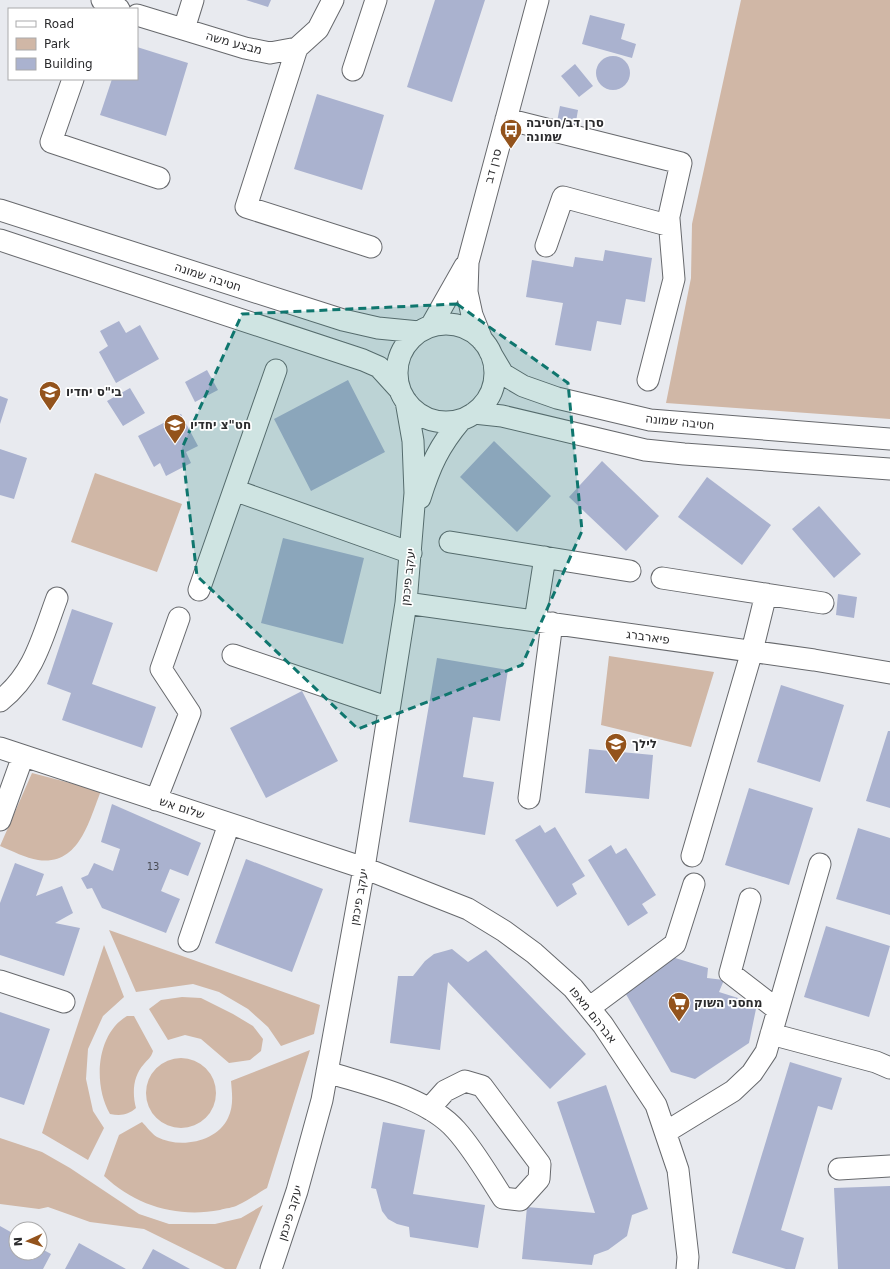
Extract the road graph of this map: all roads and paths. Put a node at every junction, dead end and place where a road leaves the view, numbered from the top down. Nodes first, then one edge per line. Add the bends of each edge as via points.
1 (102, 0) edge
2 (193, 0) edge
3 (333, 0) edge
4 (376, 0) edge
5 (538, 0) edge
6 (117, 8) edge
7 (138, 14) edge
8 (184, 29) junction
9 (297, 48) junction
10 (353, 70) dead end
11 (73, 80) edge
12 (506, 119) junction
13 (159, 178) dead end
14 (0, 210) edge
15 (668, 219) junction
16 (0, 240) edge
17 (546, 246) dead end
18 (371, 247) dead end
19 (468, 262) junction
20 (425, 329) junction
21 (486, 346) junction
22 (276, 370) dead end
23 (648, 380) dead end
24 (402, 395) junction
25 (468, 416) junction
26 (890, 439) edge
27 (890, 469) edge
28 (234, 490) junction
29 (414, 518) junction
30 (450, 542) dead end
31 (411, 553) junction
32 (545, 557) junction
33 (630, 571) dead end
34 (662, 578) dead end
35 (199, 590) dead end
36 (766, 594) junction
37 (57, 598) dead end
38 (406, 603) junction
39 (823, 603) dead end
40 (179, 618) dead end
41 (543, 622) junction
42 (752, 651) junction
43 (233, 655) dead end
44 (890, 673) edge
45 (0, 701) edge
46 (389, 708) junction
47 (0, 748) edge
48 (23, 756) junction
49 (529, 798) dead end
50 (156, 800) junction
51 (0, 820) edge
52 (229, 824) junction
53 (692, 856) dead end
54 (820, 864) dead end
55 (364, 868) junction
56 (694, 884) dead end
57 (750, 899) dead end
58 (189, 941) dead end
59 (0, 981) edge
60 (64, 1002) dead end
61 (589, 1008) junction
62 (778, 1010) junction
63 (771, 1034) junction
64 (890, 1068) edge
65 (327, 1072) junction
66 (430, 1109) junction
67 (666, 1132) junction
68 (890, 1166) edge
69 (839, 1169) dead end
70 (271, 1269) edge
71 (687, 1269) edge

1 - 6 street
2 - 8 street
3 - 9 street via 318,29
4 - 10 street
5 - 12 street, סרן דב
7 - 8 street, מבצע משה
8 - 9 street, מבצע משה via 244,48 270,53
9 - 18 street via 246,207
11 - 13 street via 51,142
12 - 15 street via 681,164
12 - 19 street, סרן דב
14 - 20 street, חטיבה שמונה via 343,320 378,328
15 - 17 street via 667,225 563,197
15 - 23 street via 674,279
16 - 24 street via 363,360 378,367
19 - 20 street, סרן דב
19 - 21 street, סרן דב via 466,292 472,315
20 - 21 street via 444,324 458,326 471,331
20 - 24 street via 409,340 402,351 397,376
21 - 25 street via 495,374 493,385 486,401
21 - 26 street, חטיבה שמונה via 503,374 523,386 557,398 636,417 687,424
22 - 28 street
24 - 25 street via 414,411 437,422 449,422
24 - 29 street, יעקב פיכמן via 413,441
25 - 27 street via 502,416 645,450
25 - 29 street, יעקב פיכמן via 445,439 428,472
28 - 31 street
28 - 35 street
29 - 31 street, יעקב פיכמן
30 - 32 street
31 - 38 street, יעקב פיכמן
32 - 33 street
32 - 41 street
34 - 36 street
36 - 39 street
36 - 42 street
37 - 45 street via 30,668 14,690
38 - 41 street, פיארברג
38 - 46 street, יעקב פיכמן
40 - 50 street via 161,668 190,713
41 - 42 street, פיארברג
41 - 49 street
42 - 44 street, פיארברג
42 - 53 street
43 - 46 street
46 - 55 street, יעקב פיכמן
47 - 48 street, שלום אש
48 - 50 street, שלום אש
48 - 51 street
50 - 52 street, שלום אש
52 - 55 street, שלום אש
52 - 58 street
54 - 62 street
55 - 61 street, אברהם מאפו via 468,909 504,931 534,953 573,988
55 - 65 street, יעקב פיכמן
56 - 61 street via 675,944
57 - 62 street via 730,973
59 - 60 street
61 - 67 street, אברהם מאפו via 656,1105
62 - 63 street
63 - 64 street
63 - 67 street via 766,1052 752,1073 733,1091
65 - 66 street via 407,1098
65 - 70 street, יעקב פיכמן via 298,1191
66 - 66 street via 445,1091 465,1081 482,1086 540,1164 539,1179 520,1200 503,1198 456,1129
67 - 71 street, אברהם מאפו via 678,1170 688,1257
68 - 69 street

